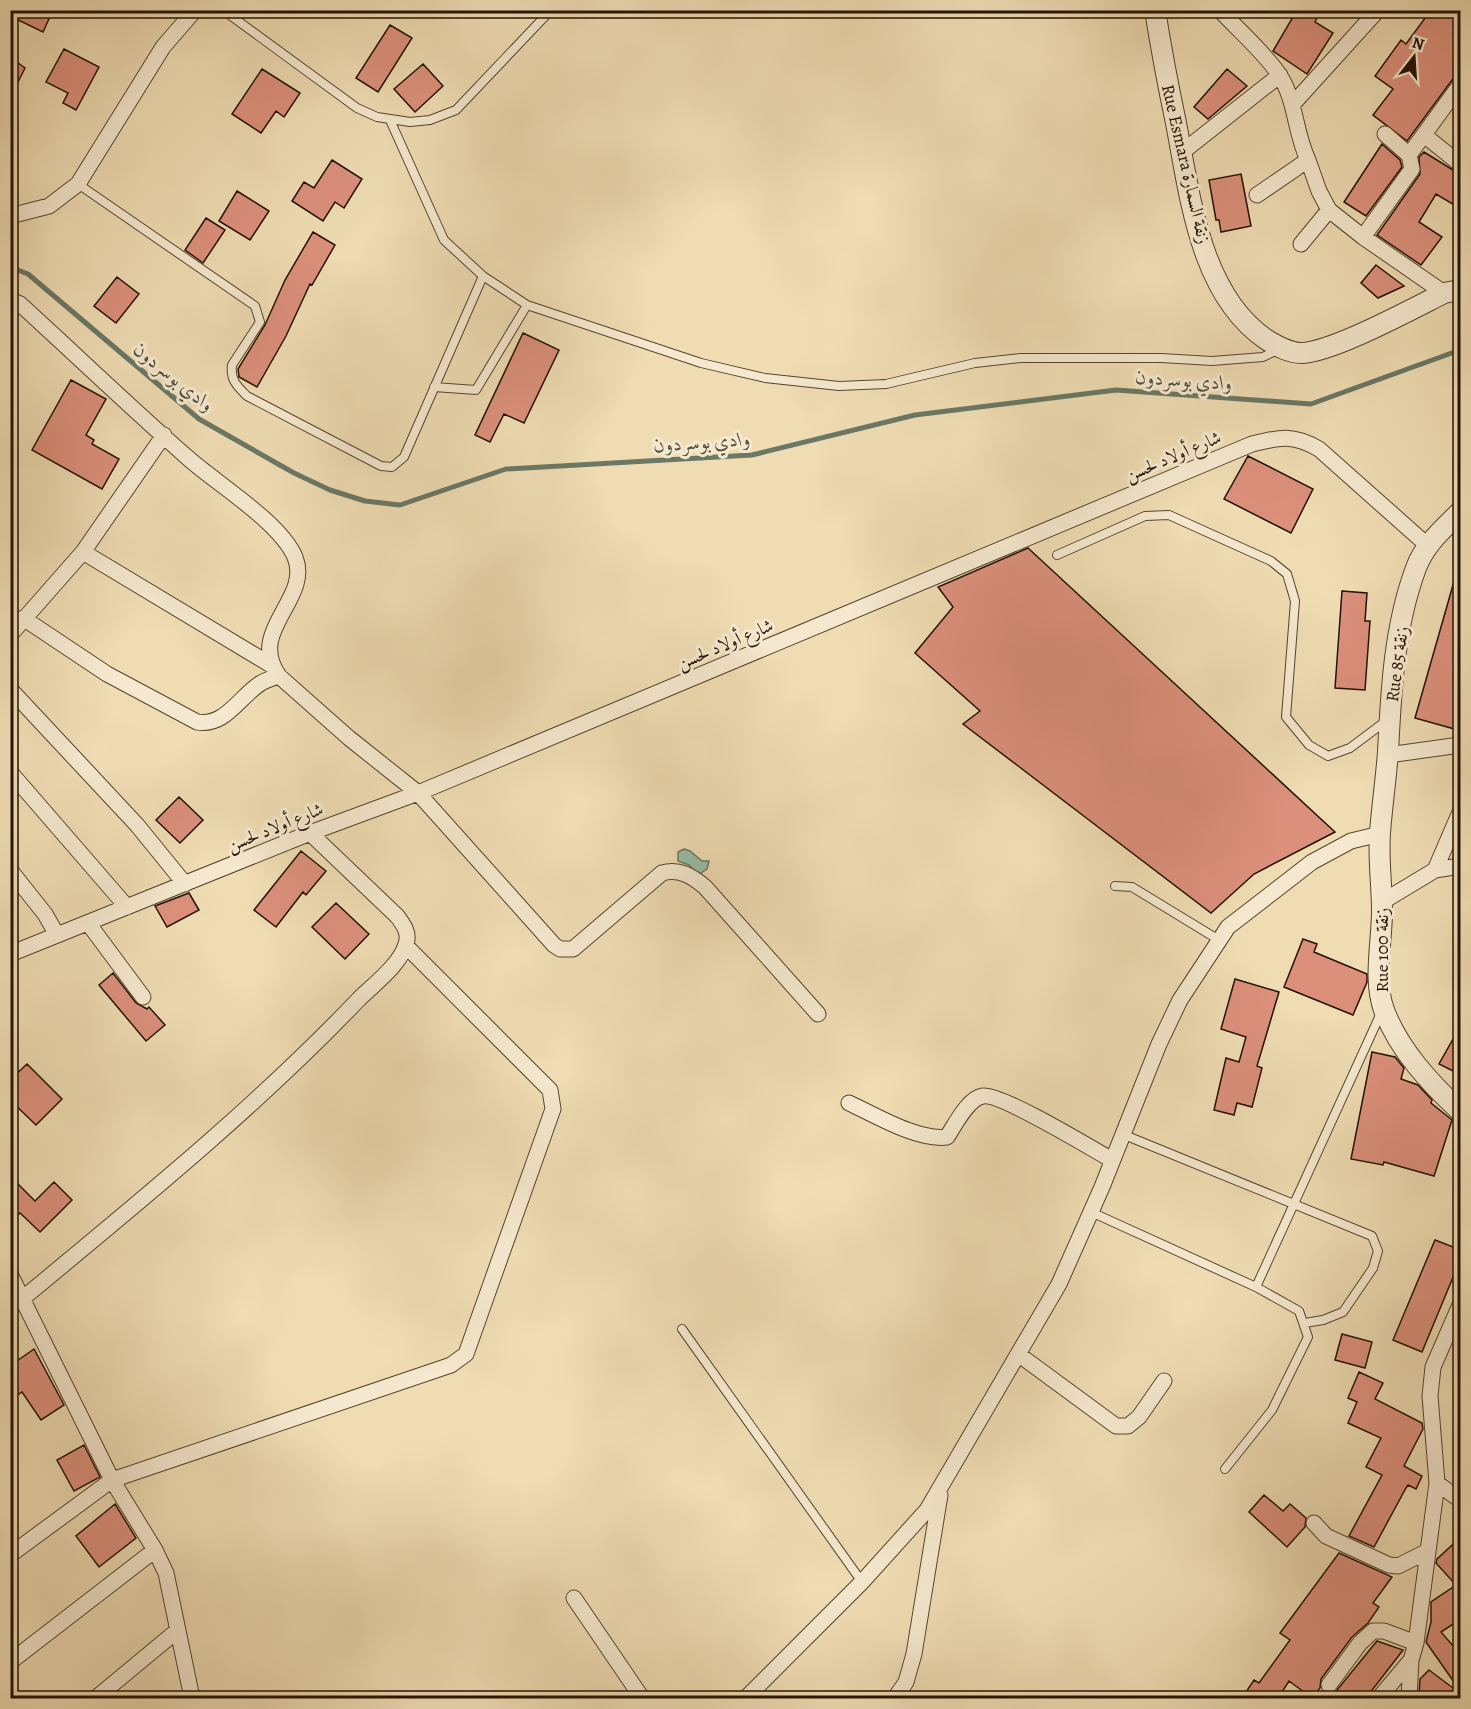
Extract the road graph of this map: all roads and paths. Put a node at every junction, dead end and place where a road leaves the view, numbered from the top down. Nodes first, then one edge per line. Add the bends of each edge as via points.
1 (195, 10) edge
2 (222, 10) edge
3 (551, 10) edge
4 (1155, 10) edge
5 (1220, 10) edge
6 (1378, 10) edge
7 (1280, 75) junction
8 (1461, 85) edge
9 (1292, 105) junction
10 (390, 120) junction
11 (1385, 134) dead end
12 (1424, 135) junction
13 (1181, 153) junction
14 (1409, 155) junction
15 (1308, 160) junction
16 (1461, 164) edge
17 (78, 184) junction
18 (1257, 195) dead end
19 (1329, 210) junction
20 (10, 216) edge
21 (1363, 237) junction
22 (1301, 244) dead end
23 (483, 276) junction
24 (1452, 292) edge
25 (10, 300) edge
26 (526, 305) junction
27 (1280, 348) junction
28 (434, 387) junction
29 (164, 435) junction
30 (1461, 512) edge
31 (1426, 545) junction
32 (83, 552) junction
33 (1058, 555) dead end
34 (23, 618) junction
35 (10, 635) edge
36 (275, 670) junction
37 (10, 689) edge
38 (1390, 719) junction
39 (1461, 745) edge
40 (1388, 755) junction
41 (10, 772) edge
42 (418, 793) junction
43 (1461, 812) edge
44 (310, 833) junction
45 (1380, 834) junction
46 (1461, 866) edge
47 (10, 870) edge
48 (1435, 870) junction
49 (185, 884) junction
50 (1115, 886) dead end
51 (1382, 902) junction
52 (127, 907) junction
53 (88, 923) junction
54 (57, 935) junction
55 (1219, 940) junction
56 (406, 946) junction
57 (10, 954) edge
58 (143, 997) dead end
59 (1383, 1009) junction
60 (818, 1014) dead end
61 (849, 1103) dead end
62 (1461, 1111) edge
63 (1122, 1134) junction
64 (1112, 1160) junction
65 (1294, 1205) junction
66 (1091, 1212) junction
67 (10, 1274) edge
68 (1256, 1287) junction
69 (16, 1299) edge
70 (1461, 1305) edge
71 (1305, 1323) junction
72 (682, 1329) dead end
73 (1018, 1354) junction
74 (1164, 1381) dead end
75 (1225, 1469) dead end
76 (112, 1480) junction
77 (1437, 1483) junction
78 (941, 1486) junction
79 (1458, 1495) edge
80 (1314, 1523) dead end
81 (156, 1550) junction
82 (1428, 1551) junction
83 (10, 1555) edge
84 (862, 1582) junction
85 (574, 1598) dead end
86 (178, 1630) junction
87 (1416, 1643) junction
88 (1411, 1660) junction
89 (10, 1662) edge
90 (1329, 1684) dead end
91 (96, 1698) edge
92 (192, 1698) edge
93 (642, 1698) edge
94 (746, 1698) edge
95 (895, 1698) edge
96 (1379, 1698) edge
97 (1409, 1698) edge

1 - 17 street via 163,47
2 - 10 lane via 357,108
3 - 10 lane via 456,110 430,120
4 - 13 street, Rue Esmara زنقة السمارة
5 - 7 street
6 - 9 street
7 - 9 street
7 - 13 street
8 - 12 street
9 - 15 street
10 - 23 lane via 444,240
11 - 14 street
12 - 14 street
12 - 16 street
13 - 27 street, Rue Esmara زنقة السمارة via 1204,247 1225,295 1250,328
14 - 21 street via 1412,169
15 - 18 street
15 - 19 street
17 - 20 street via 49,206
17 - 28 lane via 255,306 260,322 232,365 231,373 234,383 247,396 381,466 392,467 404,457
19 - 21 street
19 - 22 street
21 - 24 street
23 - 26 lane
23 - 28 lane
24 - 27 street, Rue Esmara زنقة السمارة via 1347,339 1301,353
25 - 29 street via 20,304
26 - 27 lane via 701,363 765,378 839,386 886,384 955,367 1021,358 1212,361 1263,357
26 - 28 lane via 476,390
29 - 32 street
29 - 36 street via 263,518 295,558 297,575 292,594 269,644
30 - 31 street, Rue 85 زنقة
31 - 38 street, Rue 85 زنقة via 1408,594
31 - 42 street, شارع أولاد لحسن via 1319,449 1301,438 1252,444
32 - 34 street
32 - 36 street
33 - 38 lane via 1145,516 1169,515 1271,561 1287,574 1295,601 1286,717 1309,745 1328,756 1350,748
34 - 35 street
34 - 36 street via 107,674 197,722 218,721
36 - 42 street via 349,738
37 - 49 street via 81,763
38 - 40 street, Rue 85 زنقة
39 - 40 street
40 - 45 street, Rue 85 زنقة
41 - 52 street
42 - 44 street, شارع أولاد لحسن
42 - 60 street via 560,949 573,949 580,944 662,873 681,872 710,891
43 - 48 street
44 - 49 street, شارع أولاد لحسن
44 - 56 street via 406,927
45 - 51 street, Rue 100 زنقة
45 - 55 street via 1351,841 1312,862 1228,927
46 - 48 street
47 - 54 street
48 - 51 street
49 - 52 street, شارع أولاد لحسن
50 - 55 lane via 1132,887
51 - 59 street, Rue 100 زنقة via 1379,966
52 - 53 street, شارع أولاد لحسن
53 - 54 street, شارع أولاد لحسن
53 - 58 street
54 - 57 street, شارع أولاد لحسن
55 - 63 street via 1180,1000
56 - 69 street via 386,972 230,1124
56 - 76 street via 550,1090 553,1109 466,1354 451,1365
59 - 62 street, Rue 100 زنقة via 1407,1053
59 - 65 lane
61 - 64 street via 936,1138 947,1137 976,1098 985,1095
63 - 64 street
63 - 65 lane
64 - 66 street
65 - 68 lane
65 - 71 lane via 1372,1236 1378,1251 1373,1268 1343,1312
66 - 68 lane
66 - 73 street via 1059,1284
67 - 69 street
68 - 71 lane via 1299,1311
69 - 76 street
70 - 77 street via 1433,1366 1430,1396
71 - 75 lane via 1308,1337 1272,1410
72 - 84 lane
73 - 74 street via 1116,1426 1128,1426 1139,1417
73 - 78 street
76 - 81 street
76 - 83 street
77 - 79 street
77 - 82 street
78 - 84 street via 913,1527
78 - 95 street via 914,1654 906,1682
80 - 82 street via 1326,1536 1389,1565 1398,1566
81 - 86 street via 166,1573
81 - 89 street
82 - 87 street
84 - 94 street
85 - 93 street
86 - 91 street
86 - 92 street
87 - 88 street
87 - 90 street via 1373,1631
88 - 96 street
88 - 97 street

